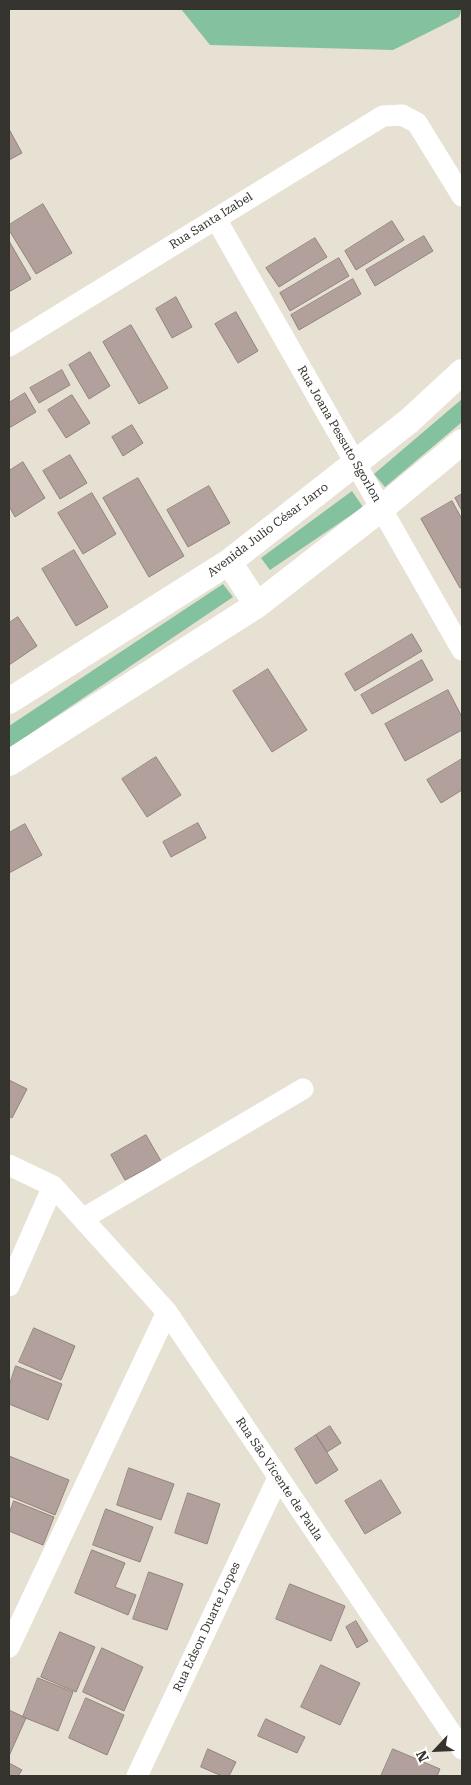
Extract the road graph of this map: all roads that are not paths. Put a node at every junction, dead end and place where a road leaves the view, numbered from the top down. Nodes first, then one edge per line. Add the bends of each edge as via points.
1 (462, 196) edge
2 (216, 219) junction
3 (9, 346) edge
4 (462, 372) edge
5 (462, 442) edge
6 (356, 464) junction
7 (382, 508) junction
8 (229, 562) junction
9 (257, 605) junction
10 (462, 650) edge
11 (9, 701) edge
12 (9, 763) edge
13 (303, 1089) dead end
14 (9, 1165) edge
15 (53, 1186) junction
16 (84, 1218) junction
17 (9, 1286) edge
18 (168, 1312) junction
19 (278, 1478) junction
20 (9, 1647) edge
21 (462, 1749) edge
22 (137, 1776) edge

1 - 2 street, Rua Santa Izabel via 417,123 402,115 383,116
2 - 3 street, Rua Santa Izabel
2 - 6 street, Rua Joana Pessuto Sgorlon
4 - 6 street, Avenida Julio César Jarro
5 - 7 street
6 - 7 street, Rua Joana Pessuto Sgorlon
6 - 8 street, Avenida Julio César Jarro
7 - 9 street
7 - 10 street, Rua Joana Pessuto Sgorlon
8 - 9 street
8 - 11 street, Avenida Julio César Jarro
9 - 12 street
13 - 16 street
14 - 15 street
15 - 16 street, Rua São Vicente de Paula
15 - 17 street
16 - 18 street, Rua São Vicente de Paula
18 - 19 street, Rua São Vicente de Paula
18 - 20 street
19 - 21 street, Rua São Vicente de Paula
19 - 22 street, Rua Edson Duarte Lopes

